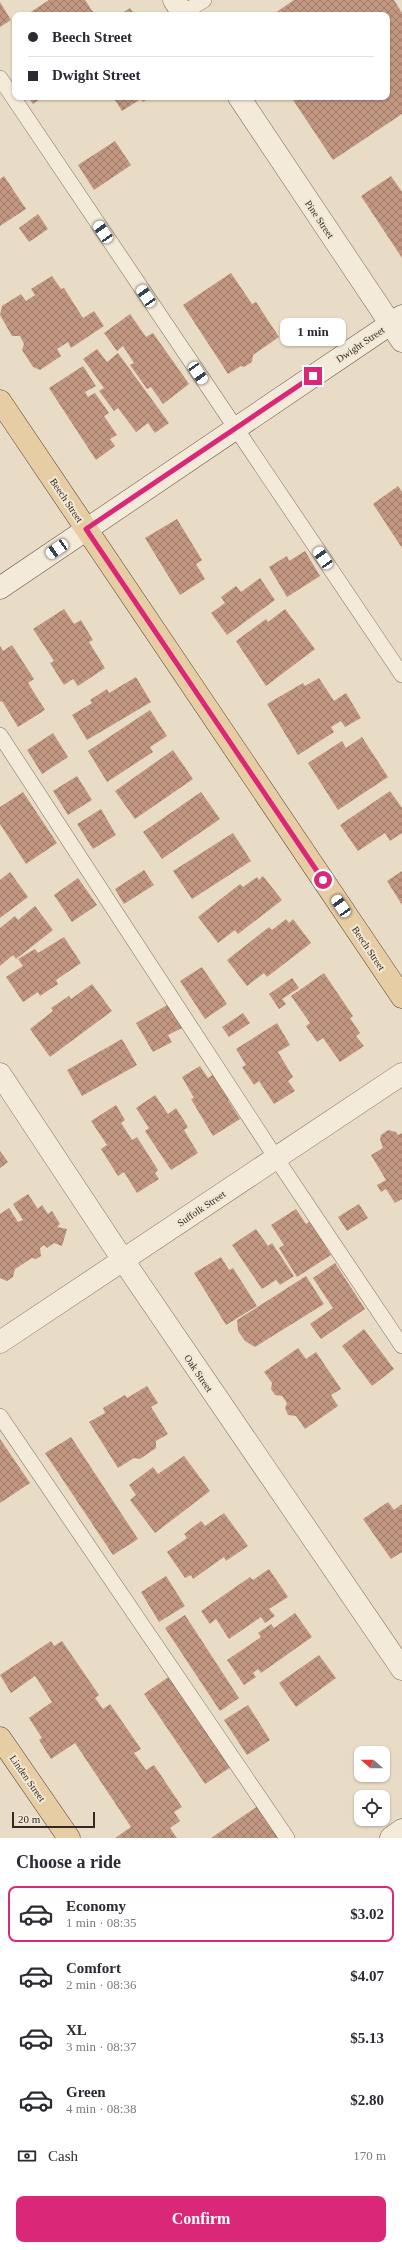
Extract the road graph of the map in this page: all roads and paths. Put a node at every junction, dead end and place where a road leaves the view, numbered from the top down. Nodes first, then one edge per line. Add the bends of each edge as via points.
1 (204, 0) edge
2 (180, 9) edge
3 (0, 78) edge
4 (12, 96) edge
5 (15, 100) edge
6 (241, 100) edge
7 (398, 327) edge
8 (0, 401) edge
9 (235, 429) junction
10 (86, 529) junction
11 (0, 588) edge
12 (402, 675) edge
13 (0, 735) edge
14 (402, 997) edge
15 (0, 1074) edge
16 (402, 1074) edge
17 (276, 1158) junction
18 (123, 1260) junction
19 (0, 1342) edge
20 (402, 1346) edge
21 (0, 1416) edge
22 (402, 1669) edge
23 (0, 1738) edge
24 (402, 1830) edge
25 (69, 1838) edge
26 (287, 1838) edge
27 (391, 1838) edge

1 - 2 lane
3 - 4 lane
5 - 9 lane
6 - 7 street, Pine Street
7 - 9 street, Dwight Street
8 - 10 main road, Beech Street
9 - 10 street, Dwight Street
9 - 12 lane
10 - 11 street, Dwight Street
10 - 14 main road, Beech Street
13 - 17 lane
15 - 18 street, Oak Street
16 - 17 street, Suffolk Street
17 - 18 street, Suffolk Street
17 - 20 lane
18 - 19 street, Suffolk Street
18 - 22 street, Oak Street
21 - 26 lane
23 - 25 main road, Linden Street
24 - 27 street

